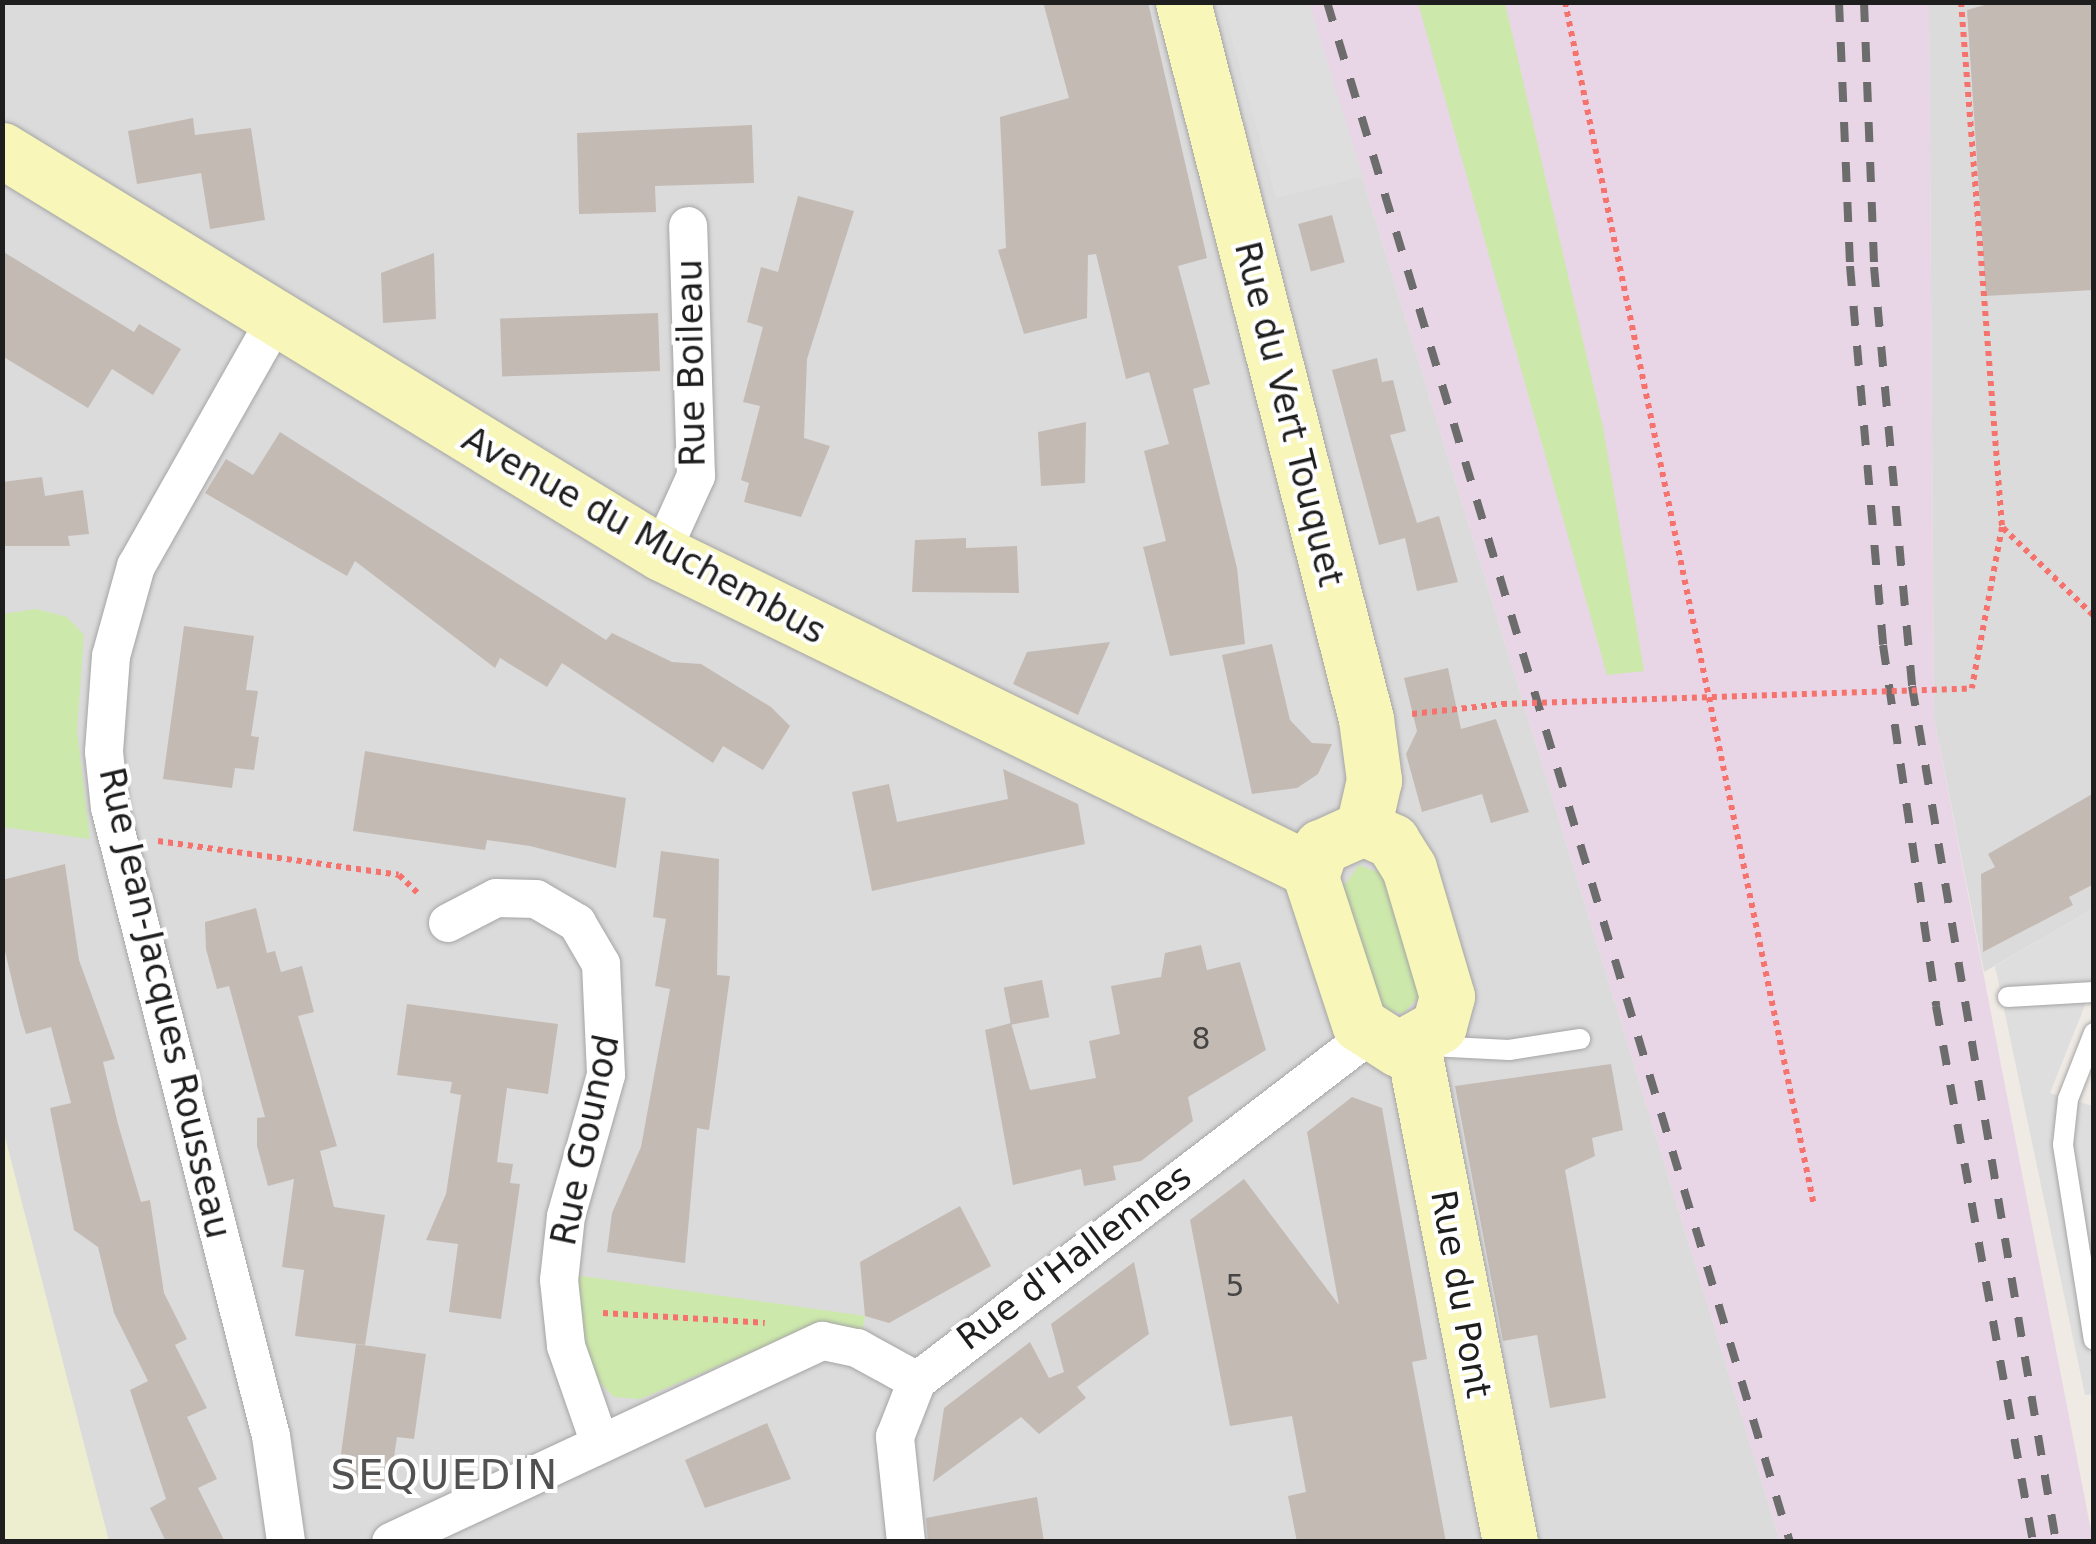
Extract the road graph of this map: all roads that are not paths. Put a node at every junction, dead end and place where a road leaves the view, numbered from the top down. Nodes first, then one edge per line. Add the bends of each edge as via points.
1 (1183, 2) edge
2 (2, 150) edge
3 (688, 226) dead end
4 (276, 319) junction
5 (661, 553) junction
6 (1363, 828) junction
7 (1312, 871) junction
8 (448, 923) road end
9 (2094, 992) edge
10 (2008, 997) dead end
11 (2094, 1033) edge
12 (1580, 1040) dead end
13 (1390, 1041) junction
14 (2094, 1340) edge
15 (917, 1381) junction
16 (599, 1441) junction
17 (286, 1542) edge
18 (391, 1542) edge
19 (906, 1542) edge
20 (1510, 1542) edge

1 - 6 street, Rue du Vert Touquet via 1366,719 1374,780
2 - 4 street, Avenue du Muchembus
3 - 5 street, Rue Boileau via 696,476
4 - 5 street, Avenue du Muchembus
4 - 17 street, Rue Jean-Jacques Rousseau via 164,506 127,592 104,721 117,836 271,1436
5 - 7 street, Avenue du Muchembus
6 - 7 street via 1333,836
6 - 13 street via 1392,840 1410,868 1447,996 1439,1026
7 - 13 street
8 - 16 street, Rue Gounod via 496,898 536,898 577,923 602,964 606,1075 566,1216 561,1310
9 - 10 lane
11 - 14 lane via 2068,1098 2063,1146
12 - 13 lane via 1509,1050
13 - 15 street, Rue d'Hallennes
13 - 20 street, Rue du Pont
15 - 16 street via 857,1348 822,1341
15 - 19 street via 895,1437
16 - 18 street

